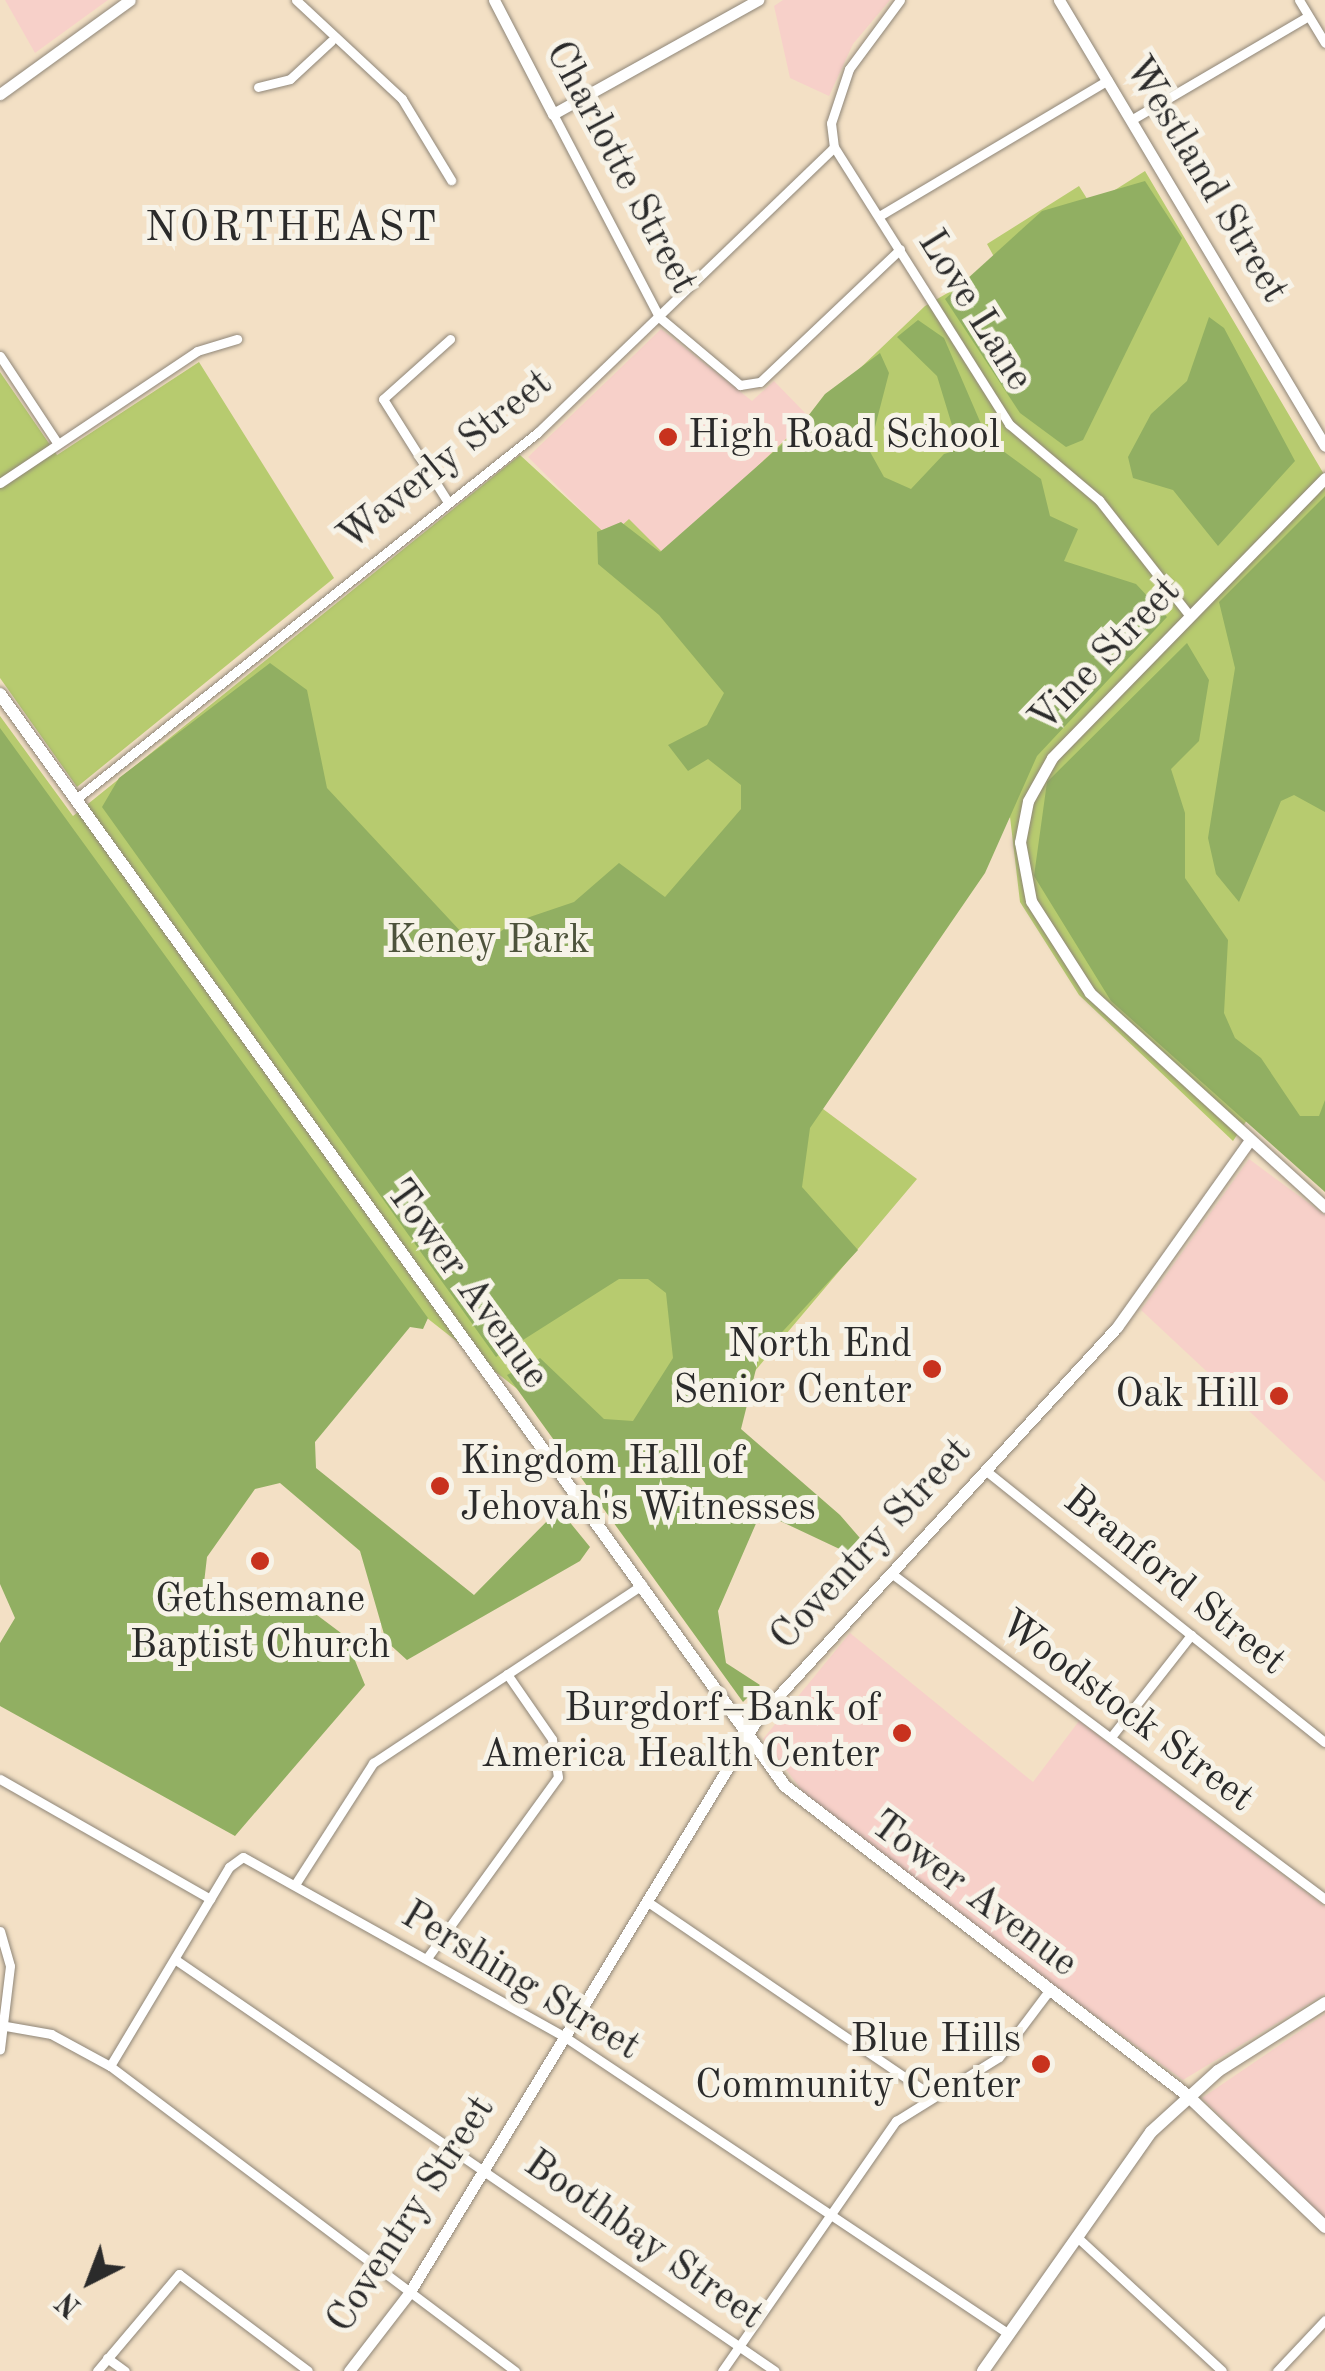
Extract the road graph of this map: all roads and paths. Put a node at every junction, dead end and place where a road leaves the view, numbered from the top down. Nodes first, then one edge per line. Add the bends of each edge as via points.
1 (130, 0) edge
2 (296, 0) edge
3 (494, 0) edge
4 (758, 0) edge
5 (900, 0) edge
6 (1298, 0) edge
7 (1063, 2) edge
8 (1308, 16) junction
9 (331, 41) junction
10 (1325, 43) edge
11 (1108, 80) junction
12 (258, 87) dead end
13 (0, 94) edge
14 (553, 114) junction
15 (1131, 120) junction
16 (834, 147) junction
17 (452, 180) dead end
18 (878, 216) junction
19 (900, 249) junction
20 (659, 317) junction
21 (237, 338) dead end
22 (450, 339) dead end
23 (0, 356) edge
24 (58, 444) junction
25 (1325, 446) edge
26 (1325, 478) edge
27 (0, 483) edge
28 (446, 500) junction
29 (1190, 616) junction
30 (0, 694) edge
31 (76, 799) junction
32 (1250, 1140) junction
33 (1325, 1208) edge
34 (985, 1470) junction
35 (891, 1573) junction
36 (642, 1585) junction
37 (1191, 1635) junction
38 (507, 1674) junction
39 (747, 1735) junction
40 (1111, 1738) junction
41 (1325, 1742) edge
42 (0, 1779) edge
43 (296, 1884) junction
44 (210, 1899) junction
45 (1325, 1899) edge
46 (648, 1902) junction
47 (0, 1931) edge
48 (427, 1958) junction
49 (176, 1960) junction
50 (1048, 1992) junction
51 (1325, 2003) edge
52 (2, 2025) edge
53 (565, 2037) junction
54 (0, 2049) edge
55 (110, 2066) junction
56 (929, 2094) junction
57 (1187, 2095) junction
58 (486, 2166) junction
59 (830, 2214) junction
60 (1325, 2227) edge
61 (1076, 2237) junction
62 (409, 2293) junction
63 (1325, 2320) edge
64 (1009, 2334) junction
65 (740, 2346) junction
66 (107, 2358) junction
67 (97, 2371) edge
68 (125, 2371) edge
69 (308, 2371) edge
70 (349, 2371) edge
71 (515, 2371) edge
72 (722, 2371) edge
73 (775, 2371) edge
74 (983, 2371) edge
75 (1222, 2371) edge
76 (1277, 2371) edge

1 - 13 street
2 - 9 street
3 - 14 street, Charlotte Street
4 - 14 street
5 - 16 street via 849,69 831,124
6 - 8 street
7 - 11 street, Westland Street
8 - 10 street
8 - 15 street
9 - 12 street via 290,79
9 - 17 street via 402,99
11 - 15 street, Westland Street
11 - 18 street
14 - 20 street, Charlotte Street
15 - 25 street, Westland Street
16 - 18 street, Love Lane
16 - 20 street, Waverly Street
18 - 19 street, Love Lane
19 - 20 street, Charlotte Street via 753,388
19 - 29 street, Love Lane via 1009,424 1099,500
20 - 28 street, Waverly Street via 537,434
21 - 24 street via 197,351
22 - 28 street via 383,399
23 - 24 street
24 - 27 street
26 - 29 street, Vine Street
28 - 31 street, Waverly Street
29 - 32 street, Vine Street via 1038,777 1020,842 1038,917 1098,1002
30 - 31 main road, Tower Avenue
31 - 36 main road, Tower Avenue
32 - 33 street
32 - 34 street, Coventry Street via 1124,1319
34 - 35 street, Coventry Street
34 - 37 street, Branford Street
35 - 39 street, Coventry Street
35 - 40 street, Woodstock Street
36 - 38 street
36 - 39 main road, Tower Avenue
37 - 40 street
37 - 41 street, Branford Street
38 - 43 street via 361,1774
38 - 48 street via 552,1739 558,1777
39 - 46 street, Coventry Street
39 - 50 main road, Tower Avenue via 820,1822
40 - 45 street, Woodstock Street
42 - 44 street
43 - 44 street, Pershing Street via 244,1858
43 - 48 street, Pershing Street
44 - 49 street
46 - 53 street, Coventry Street
46 - 56 street
47 - 52 street via 10,1966
48 - 53 street, Pershing Street
49 - 55 street
49 - 58 street, Boothbay Street
50 - 56 street via 999,2057
50 - 57 main road, Tower Avenue
51 - 57 main road
52 - 54 street
52 - 55 street via 51,2034
53 - 58 street, Coventry Street
53 - 59 street, Pershing Street
55 - 62 street
56 - 59 street via 896,2121
57 - 60 main road, Tower Avenue
57 - 61 main road
58 - 62 street, Coventry Street
58 - 65 street, Boothbay Street
59 - 64 street, Pershing Street
59 - 65 street
61 - 64 main road
61 - 75 street
62 - 70 street, Coventry Street
62 - 71 street
63 - 76 street
64 - 74 main road
65 - 72 street
65 - 73 street, Boothbay Street
66 - 67 street
66 - 68 street
66 - 69 street via 174,2275

